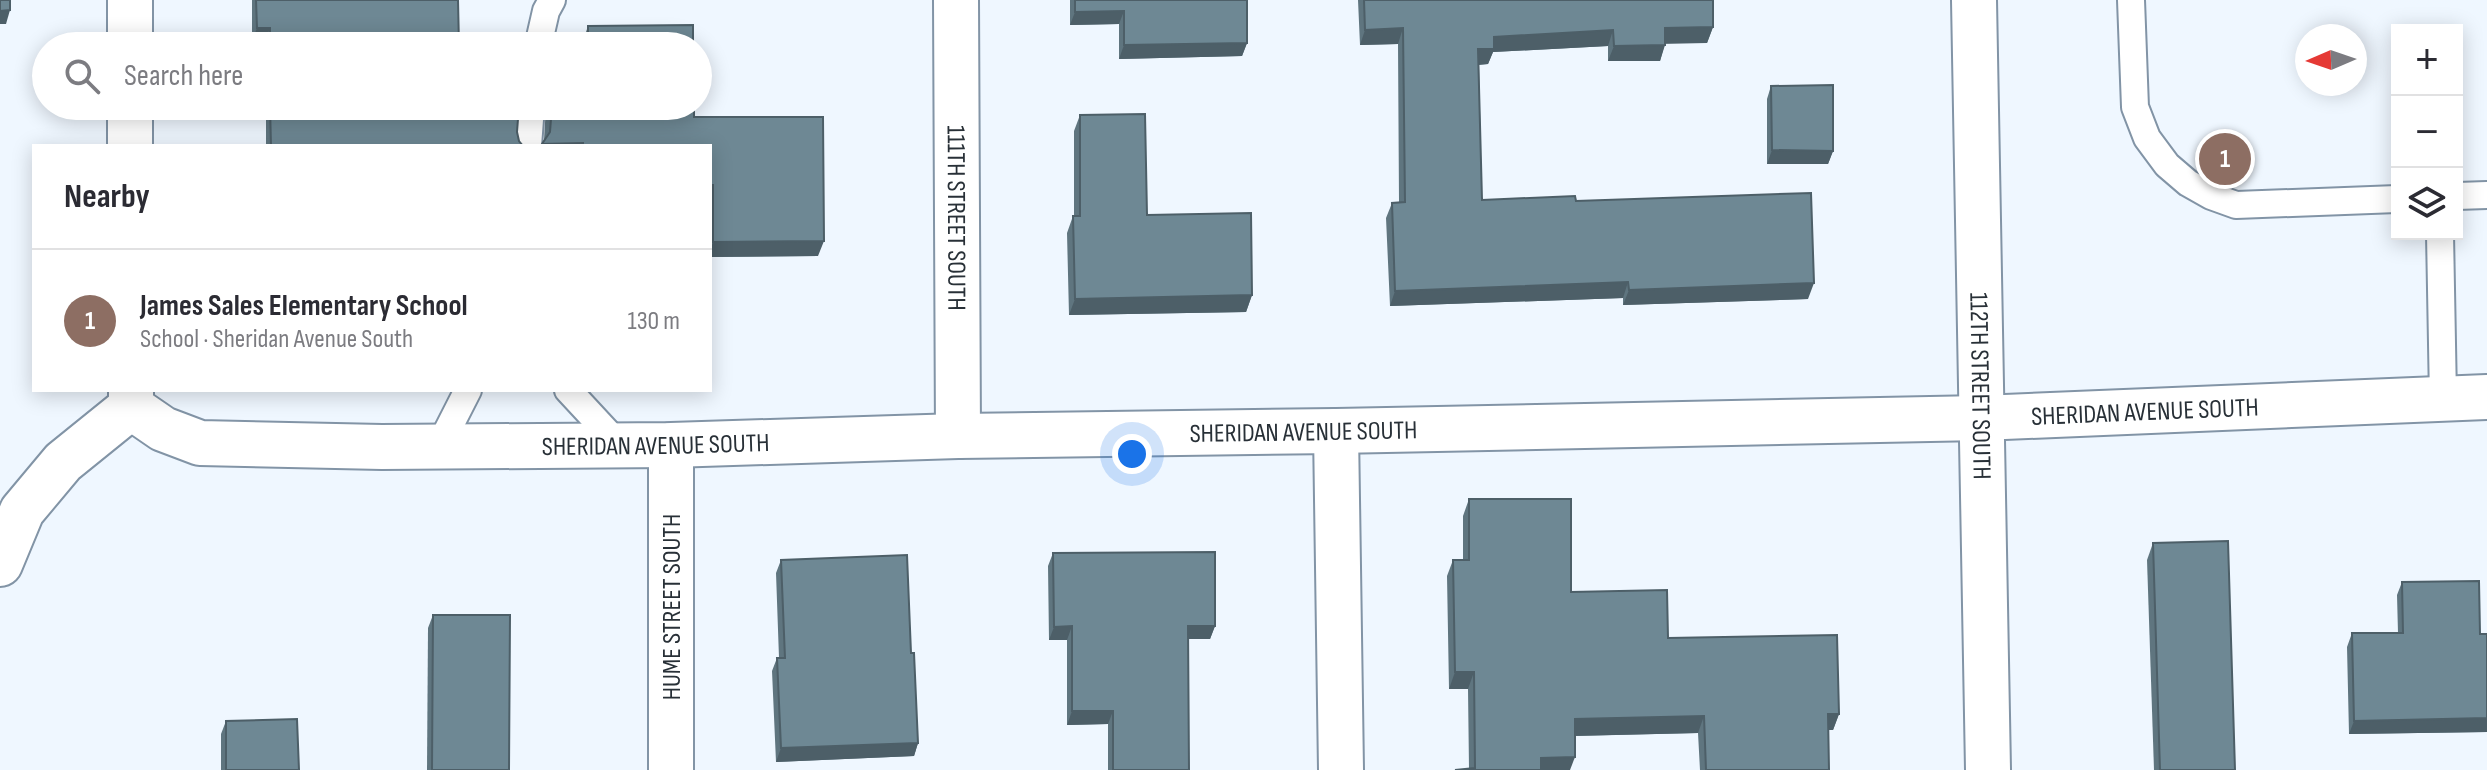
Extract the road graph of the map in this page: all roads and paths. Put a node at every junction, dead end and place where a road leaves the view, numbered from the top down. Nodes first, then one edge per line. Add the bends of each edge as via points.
1 (130, 0) edge
2 (552, 0) edge
3 (956, 0) edge
4 (1974, 0) edge
5 (2131, 0) edge
6 (130, 32) edge
7 (541, 32) edge
8 (130, 120) edge
9 (530, 120) edge
10 (130, 144) edge
11 (528, 144) edge
12 (2487, 195) edge
13 (2463, 196) edge
14 (2391, 199) edge
15 (2440, 240) edge
16 (467, 392) edge
17 (570, 392) edge
18 (2487, 397) edge
19 (131, 398) edge
20 (2443, 398) junction
21 (1981, 418) junction
22 (1336, 431) junction
23 (958, 436) junction
24 (619, 445) junction
25 (671, 445) junction
26 (439, 447) junction
27 (0, 564) edge
28 (671, 770) edge
29 (1341, 770) edge
30 (1988, 770) edge

1 - 6 street
2 - 7 lane
3 - 23 street, 111TH STREET SOUTH
4 - 21 street, 112TH STREET SOUTH
5 - 14 lane via 2135,107 2147,138 2188,183 2236,205
8 - 10 street
9 - 11 lane
12 - 13 lane
15 - 20 lane
16 - 26 lane
17 - 24 lane
18 - 20 street, SHERIDAN AVENUE SOUTH
19 - 26 street, SHERIDAN AVENUE SOUTH via 163,429 200,443
19 - 27 street via 63,462 22,511
20 - 21 street, SHERIDAN AVENUE SOUTH
21 - 22 street, SHERIDAN AVENUE SOUTH
21 - 30 street, 112TH STREET SOUTH
22 - 23 street, SHERIDAN AVENUE SOUTH
22 - 29 street
23 - 25 street, SHERIDAN AVENUE SOUTH
24 - 25 street, SHERIDAN AVENUE SOUTH
24 - 26 street, SHERIDAN AVENUE SOUTH
25 - 28 street, HUME STREET SOUTH

